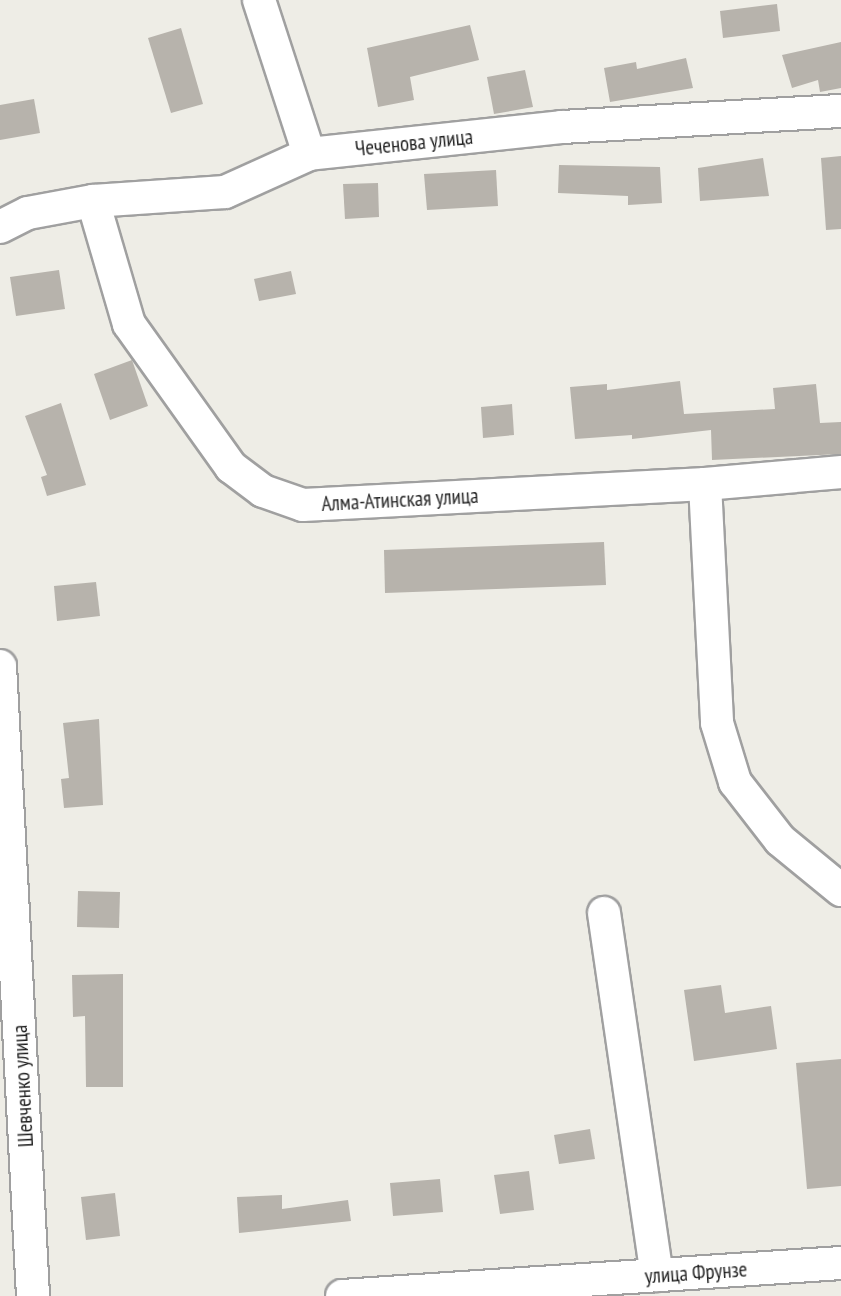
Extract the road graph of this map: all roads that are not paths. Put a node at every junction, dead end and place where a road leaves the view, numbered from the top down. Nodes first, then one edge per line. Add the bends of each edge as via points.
1 (259, 0) edge
2 (841, 111) edge
3 (309, 154) junction
4 (93, 201) junction
5 (0, 227) edge
6 (841, 472) edge
7 (705, 484) junction
8 (0, 666) edge
9 (3, 762) edge
10 (841, 890) edge
11 (604, 914) dead end
12 (841, 1263) edge
13 (657, 1275) junction
14 (33, 1296) edge
15 (341, 1296) edge

1 - 3 street
2 - 3 street, Чеченова улица via 562,127
3 - 4 street, Чеченова улица via 225,192
4 - 5 street, Чеченова улица via 28,214
4 - 7 street, Алма-Атинская улица via 129,324 231,467 263,491 303,505
6 - 7 street, Алма-Атинская улица
7 - 10 street via 717,723 735,782 780,840
8 - 9 street, Шевченко улица
9 - 14 street, Шевченко улица
11 - 13 street
12 - 13 street, улица Фрунзе
13 - 15 street, улица Фрунзе

